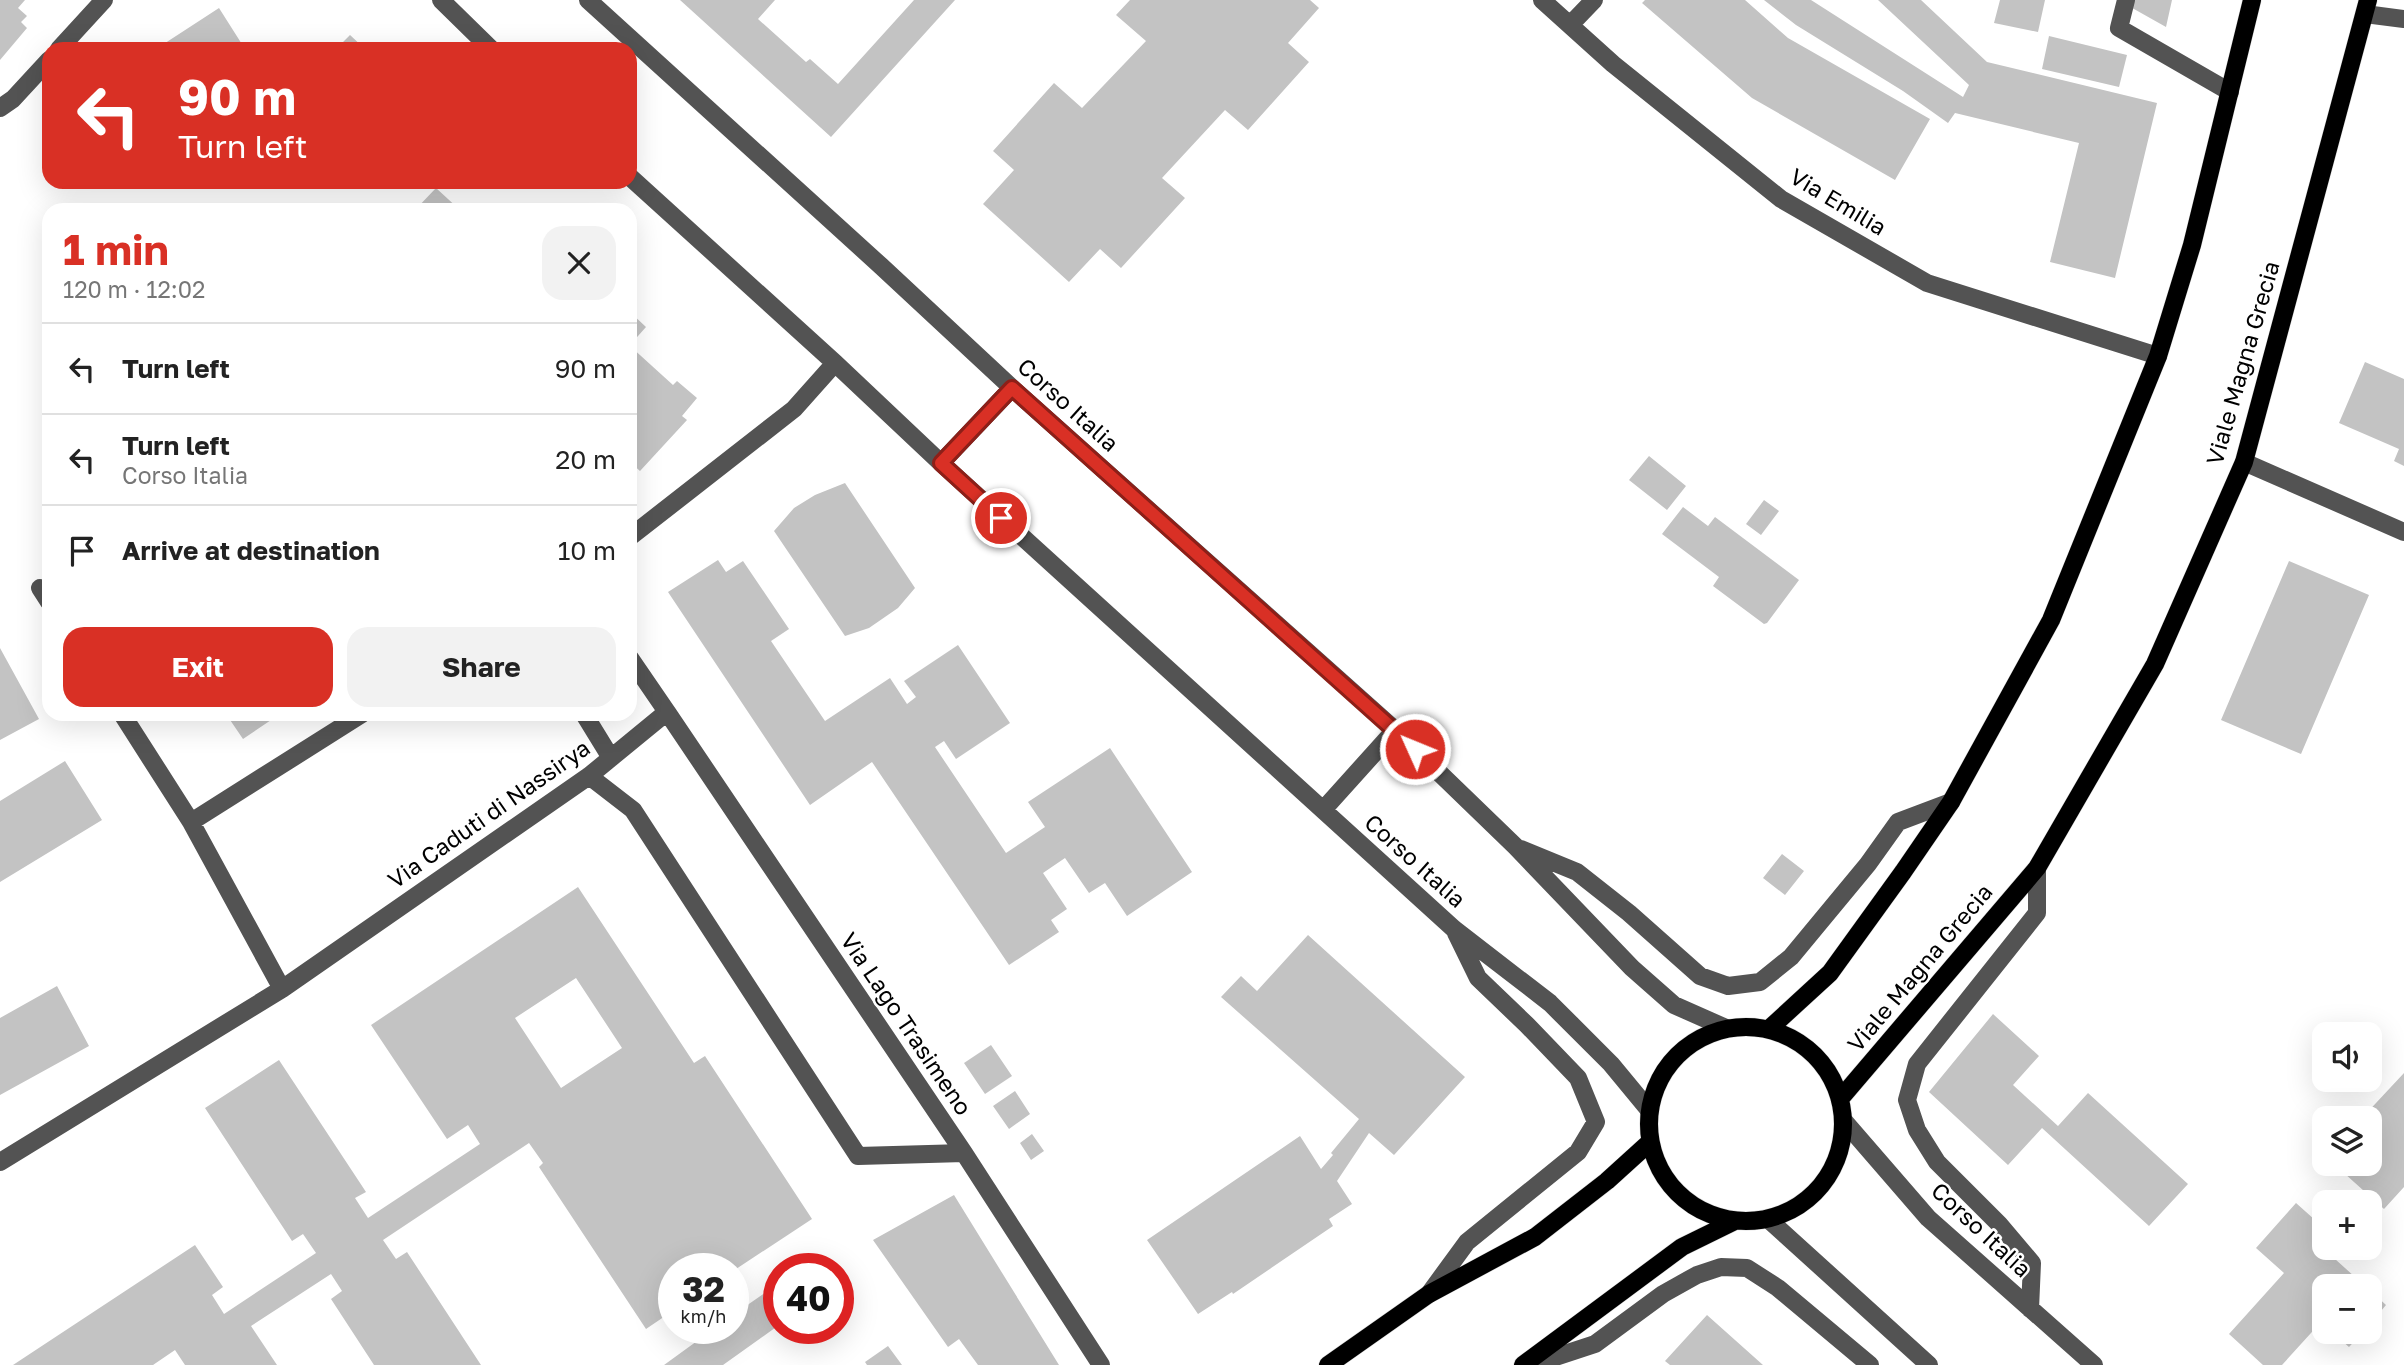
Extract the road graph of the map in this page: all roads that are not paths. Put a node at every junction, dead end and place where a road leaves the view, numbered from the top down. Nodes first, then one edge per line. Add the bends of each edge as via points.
1 (104, 0) edge
2 (441, 0) edge
3 (588, 0) edge
4 (1542, 0) edge
5 (1594, 0) edge
6 (2126, 0) edge
7 (2252, 0) edge
8 (2366, 7) edge
9 (2404, 19) edge
10 (1570, 25) junction
11 (65, 42) edge
12 (484, 42) edge
13 (634, 42) edge
14 (637, 45) edge
15 (42, 68) edge
16 (2230, 92) junction
17 (0, 108) edge
18 (637, 183) edge
19 (2158, 356) junction
20 (835, 363) junction
21 (1012, 388) junction
22 (2244, 462) junction
23 (941, 463) junction
24 (637, 531) edge
25 (2404, 532) edge
26 (637, 669) edge
27 (667, 712) junction
28 (126, 721) edge
29 (351, 721) edge
30 (588, 721) edge
31 (1395, 730) junction
32 (611, 758) junction
33 (589, 776) junction
34 (1951, 802) junction
35 (1323, 810) junction
36 (191, 822) junction
37 (1515, 846) junction
38 (2037, 868) junction
39 (1454, 929) junction
40 (282, 989) junction
41 (1726, 1028) junction
42 (1769, 1029) junction
43 (1840, 1099) junction
44 (1649, 1110) junction
45 (1844, 1121) junction
46 (1650, 1142) junction
47 (964, 1153) junction
48 (0, 1163) edge
49 (1768, 1219) junction
50 (1735, 1221) junction
51 (1429, 1294) junction
52 (2030, 1309) junction
53 (1101, 1365) edge
54 (1328, 1365) edge
55 (1523, 1365) edge
56 (1531, 1365) edge
57 (1870, 1365) edge
58 (1929, 1365) edge
59 (2094, 1365) edge

1 - 11 street
2 - 12 street
3 - 13 street, Corso Italia
4 - 10 street, Via Emilia
5 - 10 street
6 - 16 street via 2119,28
7 - 16 main road
8 - 9 street
8 - 22 main road, Viale Magna Grecia
10 - 19 street, Via Emilia via 1781,199 1927,283
14 - 21 street, Corso Italia
15 - 17 street
16 - 19 main road via 2192,245
18 - 20 street, Corso Italia
19 - 34 main road via 2051,620
20 - 23 street, Corso Italia
20 - 24 street via 794,408
21 - 23 street
21 - 31 street, Corso Italia
22 - 25 street
22 - 38 main road, Viale Magna Grecia via 2155,664
23 - 35 street, Corso Italia
26 - 27 street
27 - 32 street, Via Caduti di Nassirya
27 - 47 street, Via Lago Trasimeno
28 - 36 street
29 - 36 street
30 - 32 street
31 - 35 street
31 - 37 street, Corso Italia
32 - 33 street, Via Caduti di Nassirya
33 - 40 street, Via Caduti di Nassirya
33 - 47 street via 633,810 858,1156
34 - 37 street, Corso Italia via 1898,822 1791,957 1760,982 1728,986 1700,976 1577,872
34 - 42 main road via 1830,973
35 - 39 street, Corso Italia
36 - 40 street
37 - 41 street, Corso Italia via 1632,968 1674,1004
38 - 43 main road, Viale Magna Grecia
38 - 52 street via 2037,913 1917,1064 1907,1100 1917,1130 1937,1162 2032,1263
39 - 44 street, Corso Italia via 1549,1003 1611,1064
39 - 51 street, Corso Italia via 1478,978 1578,1078 1596,1122 1578,1152 1467,1242
40 - 48 street, Via Caduti di Nassirya
41 - 42 main road
41 - 44 main road via 1698,1039 1674,1057 1657,1082
42 - 43 main road via 1801,1043 1818,1059
43 - 45 main road
44 - 46 main road
45 - 49 main road via 1839,1154 1823,1184 1798,1206
45 - 52 street, Corso Italia via 1928,1218
46 - 50 main road via 1665,1180 1696,1208
46 - 51 main road via 1535,1237
47 - 53 street, Via Lago Trasimeno
49 - 50 main road
49 - 58 street
50 - 55 main road via 1682,1247
51 - 54 main road
52 - 59 street, Corso Italia
56 - 57 street via 1595,1344 1663,1294 1721,1268 1747,1268

